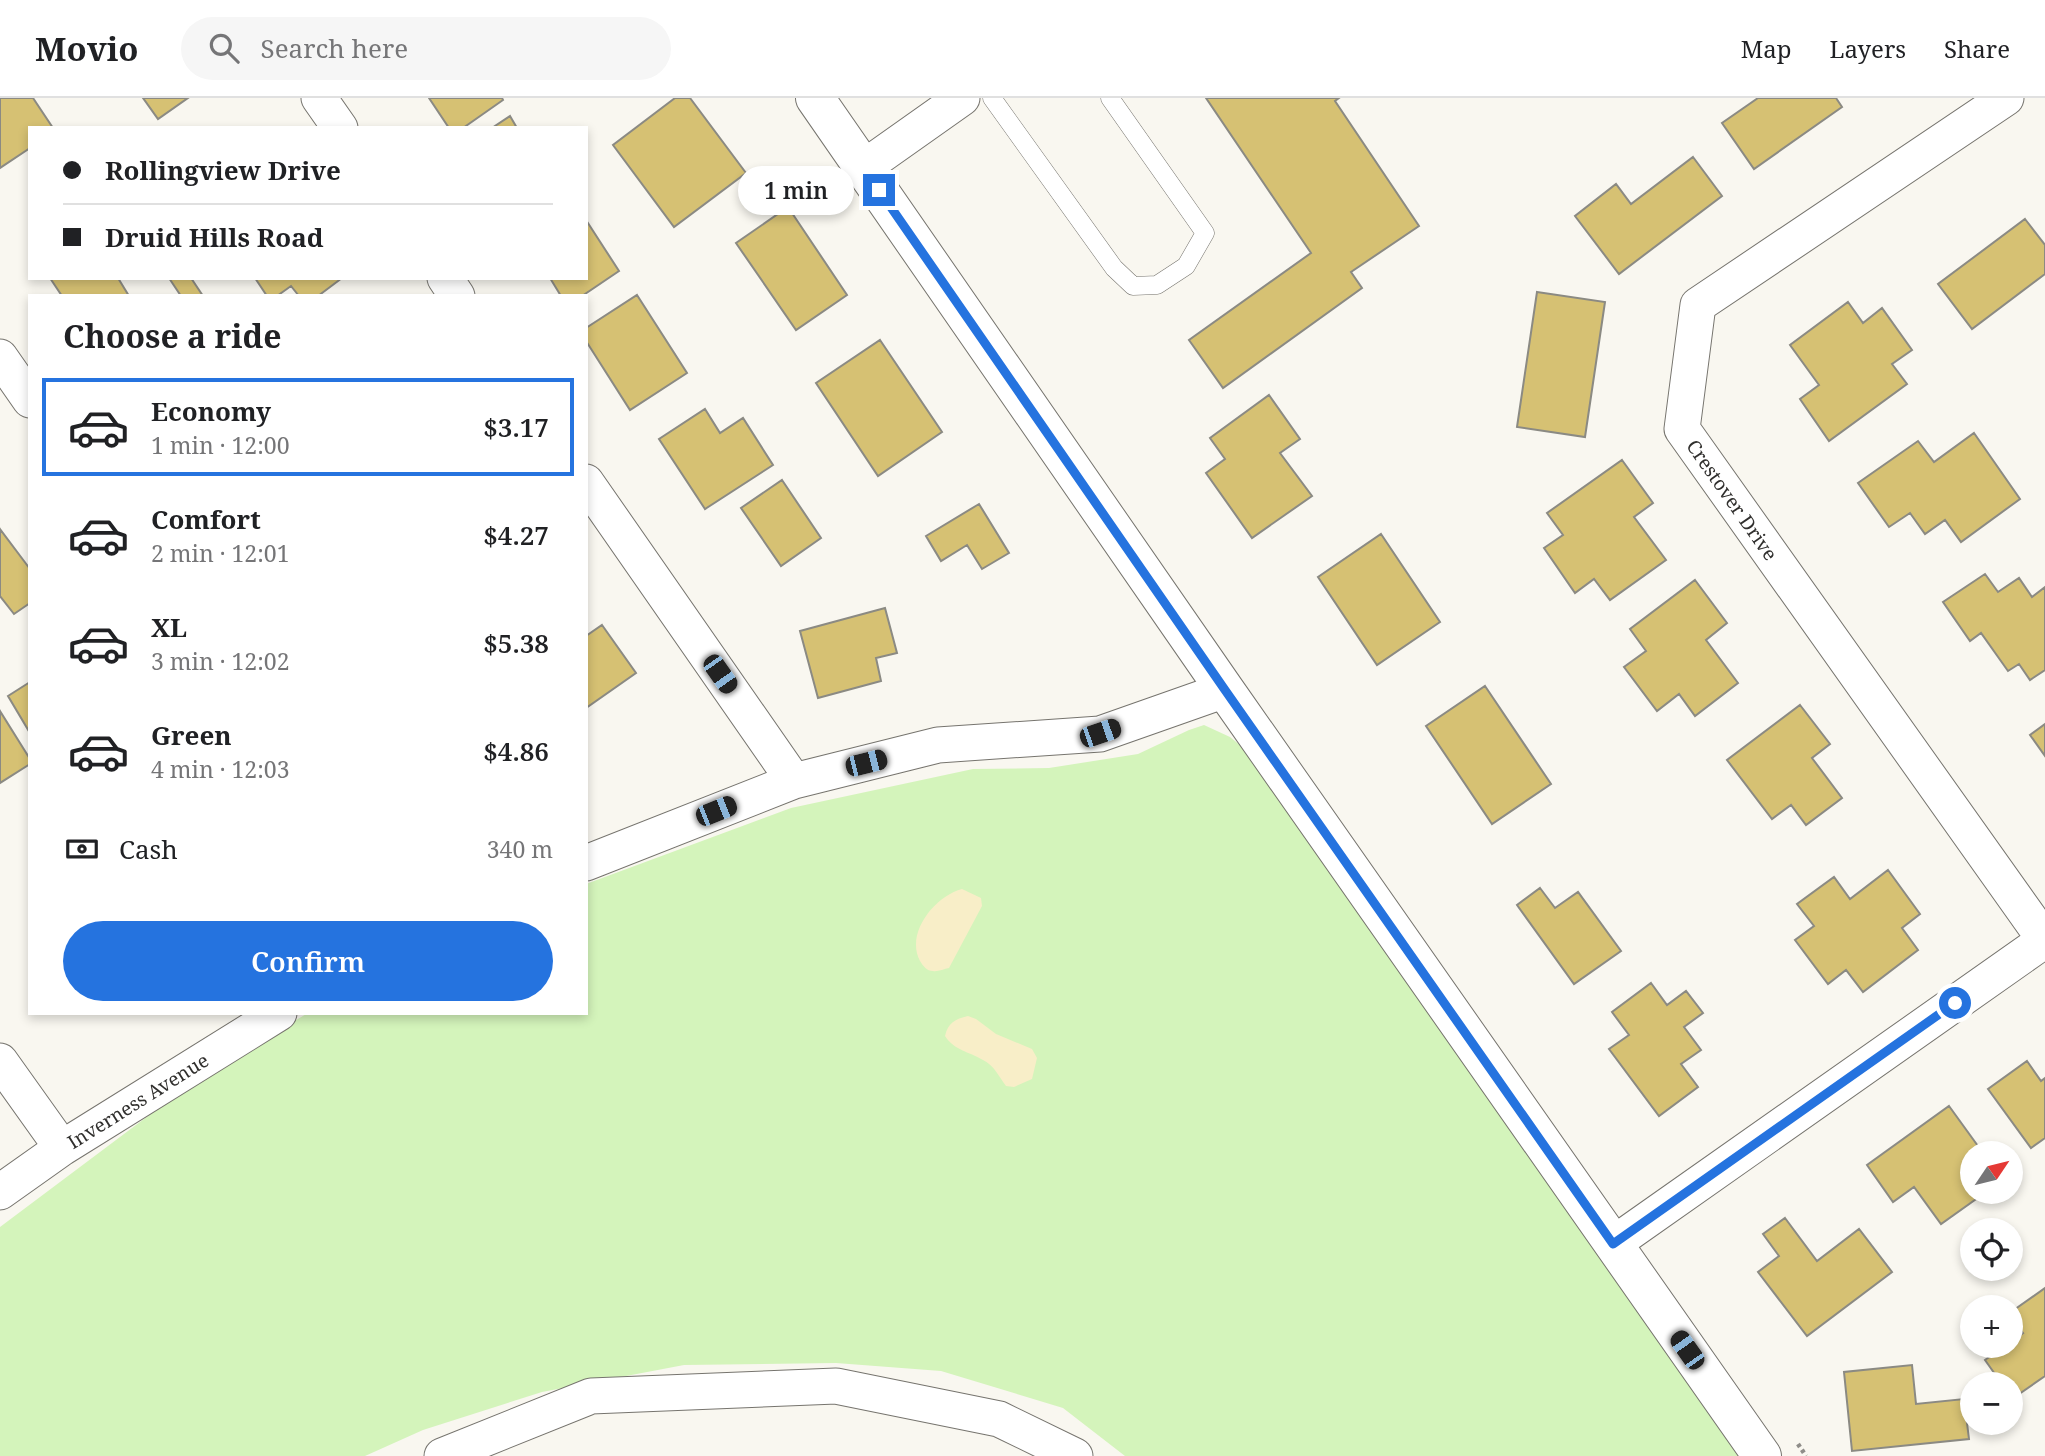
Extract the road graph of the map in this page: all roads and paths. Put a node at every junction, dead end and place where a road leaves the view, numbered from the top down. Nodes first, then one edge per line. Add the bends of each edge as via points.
1 (319, 98) edge
2 (815, 98) edge
3 (961, 98) edge
4 (992, 98) edge
5 (1110, 98) edge
6 (2006, 98) edge
7 (339, 126) edge
8 (863, 168) junction
9 (0, 357) edge
10 (28, 397) edge
11 (588, 484) edge
12 (1225, 690) junction
13 (794, 780) junction
14 (588, 862) edge
15 (2045, 940) edge
16 (276, 1015) edge
17 (0, 1061) edge
18 (62, 1148) junction
19 (0, 1192) edge
20 (1613, 1244) junction
21 (442, 1456) edge
22 (1075, 1456) edge
23 (1762, 1456) edge

1 - 7 street
2 - 8 street
3 - 8 street
4 - 5 lane via 1114,268 1133,286 1157,285 1186,266 1205,233
6 - 15 street, Crestover Drive via 1698,305 1682,429
8 - 12 street
9 - 10 street
11 - 13 street
12 - 13 street via 1100,733 938,745
12 - 20 street
13 - 14 street
15 - 20 street
16 - 18 street, Inverness Avenue
17 - 18 street
18 - 19 street, Inverness Avenue
20 - 23 street
21 - 22 street via 591,1396 836,1386 999,1419

